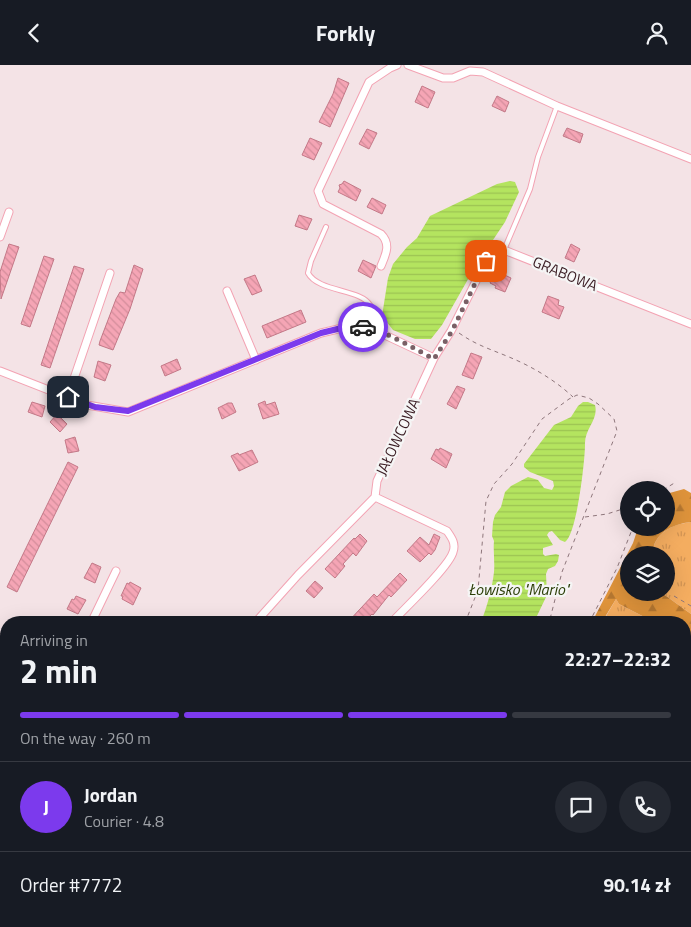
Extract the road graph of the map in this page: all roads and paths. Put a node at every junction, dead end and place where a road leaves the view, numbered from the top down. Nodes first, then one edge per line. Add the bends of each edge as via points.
1 (397, 65) edge
2 (408, 65) edge
3 (557, 106) junction
4 (691, 159) edge
5 (8, 212) dead end
6 (326, 227) dead end
7 (0, 237) edge
8 (504, 250) junction
9 (381, 266) dead end
10 (110, 273) dead end
11 (227, 291) dead end
12 (691, 324) edge
13 (372, 329) junction
14 (452, 329) junction
15 (434, 359) junction
16 (256, 360) junction
17 (0, 371) edge
18 (68, 397) junction
19 (573, 397) junction
20 (376, 497) junction
21 (620, 509) edge
22 (584, 517) junction
23 (629, 536) edge
24 (116, 571) dead end
25 (675, 597) edge
26 (691, 606) edge
27 (94, 616) edge
28 (261, 616) edge
29 (398, 616) edge
30 (469, 616) edge
31 (551, 616) edge
32 (593, 616) edge

1 - 9 street via 369,82 318,191 323,204 386,239 387,250
2 - 3 street via 442,78 470,71 483,72
3 - 4 street
3 - 8 lane via 530,189
5 - 7 street
6 - 13 lane via 310,261 308,273 314,281 366,300 372,309
8 - 12 street, GRABOWA
8 - 14 street via 486,261
10 - 18 street
11 - 16 street
13 - 15 street
13 - 16 street via 354,325 321,333
14 - 15 street, JAŁOWCOWA
14 - 19 path via 473,343 528,366
15 - 20 street, JAŁOWCOWA via 377,481
16 - 18 street via 128,411 95,407
17 - 18 street
19 - 22 path via 589,398 598,404 614,419 617,431
19 - 30 path via 542,419 512,464 494,484 486,501 478,590
20 - 28 street, JAŁOWCOWA
20 - 29 street via 447,531 453,538 454,547 449,561
21 - 22 path
22 - 31 path via 562,573
23 - 32 path
24 - 27 street
25 - 26 path

